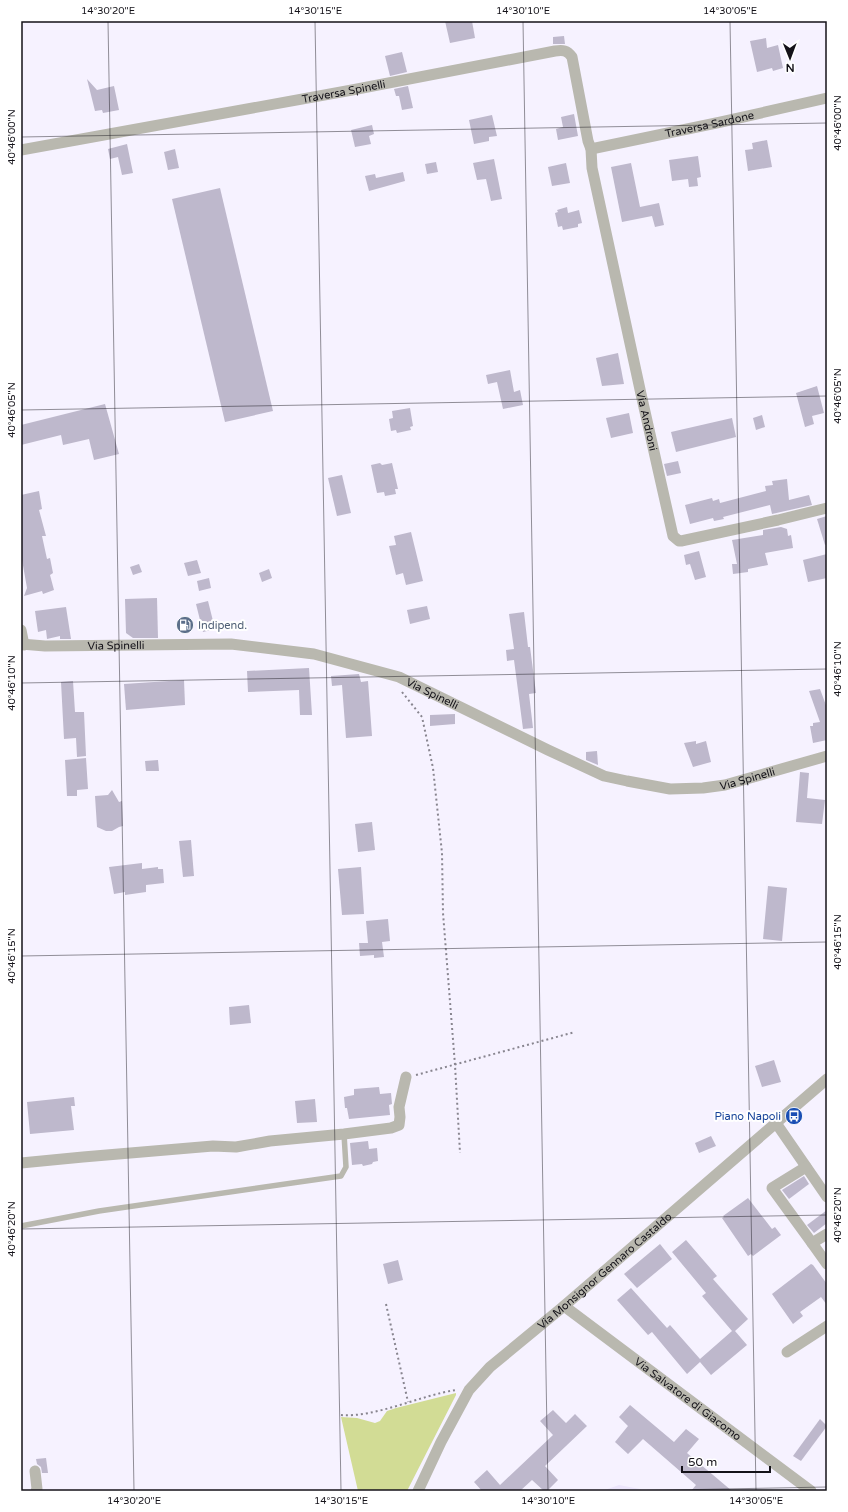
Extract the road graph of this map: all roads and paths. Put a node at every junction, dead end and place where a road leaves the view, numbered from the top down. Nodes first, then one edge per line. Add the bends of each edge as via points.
1 (827, 98) edge
2 (591, 149) junction
3 (21, 150) edge
4 (827, 508) edge
5 (21, 630) edge
6 (23, 644) edge
7 (400, 677) junction
8 (827, 756) edge
9 (575, 1032) dead end
10 (455, 1065) junction
11 (406, 1077) joint
12 (827, 1078) edge
13 (776, 1123) junction
14 (344, 1134) junction
15 (460, 1153) dead end
16 (21, 1163) edge
17 (806, 1167) junction
18 (827, 1198) edge
19 (21, 1226) edge
20 (827, 1234) edge
21 (812, 1243) junction
22 (827, 1264) edge
23 (386, 1304) dead end
24 (564, 1306) junction
25 (827, 1326) edge
26 (786, 1352) dead end
27 (469, 1390) junction
28 (408, 1402) junction
29 (341, 1415) dead end
30 (35, 1471) dead end
31 (36, 1491) edge
32 (418, 1491) edge
33 (812, 1491) edge

1 - 2 street, Traversa Sardone
2 - 3 street, Traversa Spinelli via 572,57 569,52 563,50
2 - 4 street, Via Androni via 592,168 673,536 681,541
5 - 6 street
6 - 7 street, Via Spinelli via 231,644 314,654
7 - 8 street, Via Spinelli via 604,776 670,789 725,785
7 - 10 path via 400,688 422,717 433,768 442,853 443,913
9 - 10 path
10 - 11 path
10 - 15 path
11 - 14 street via 398,1125
12 - 13 street, Via Monsignor Gennaro Castaldo
13 - 17 street
13 - 24 street, Via Monsignor Gennaro Castaldo
14 - 16 street via 236,1147 213,1146
14 - 19 lane via 346,1168 341,1176
17 - 18 street
17 - 21 street via 772,1188
20 - 21 street
21 - 22 street
23 - 28 path
24 - 27 street, Via Monsignor Gennaro Castaldo via 490,1366
24 - 33 street, Via Salvatore di Giacomo
25 - 26 street
27 - 28 path via 453,1390
27 - 32 street, Via Monsignor Gennaro Castaldo
28 - 29 path via 350,1416
30 - 31 street

